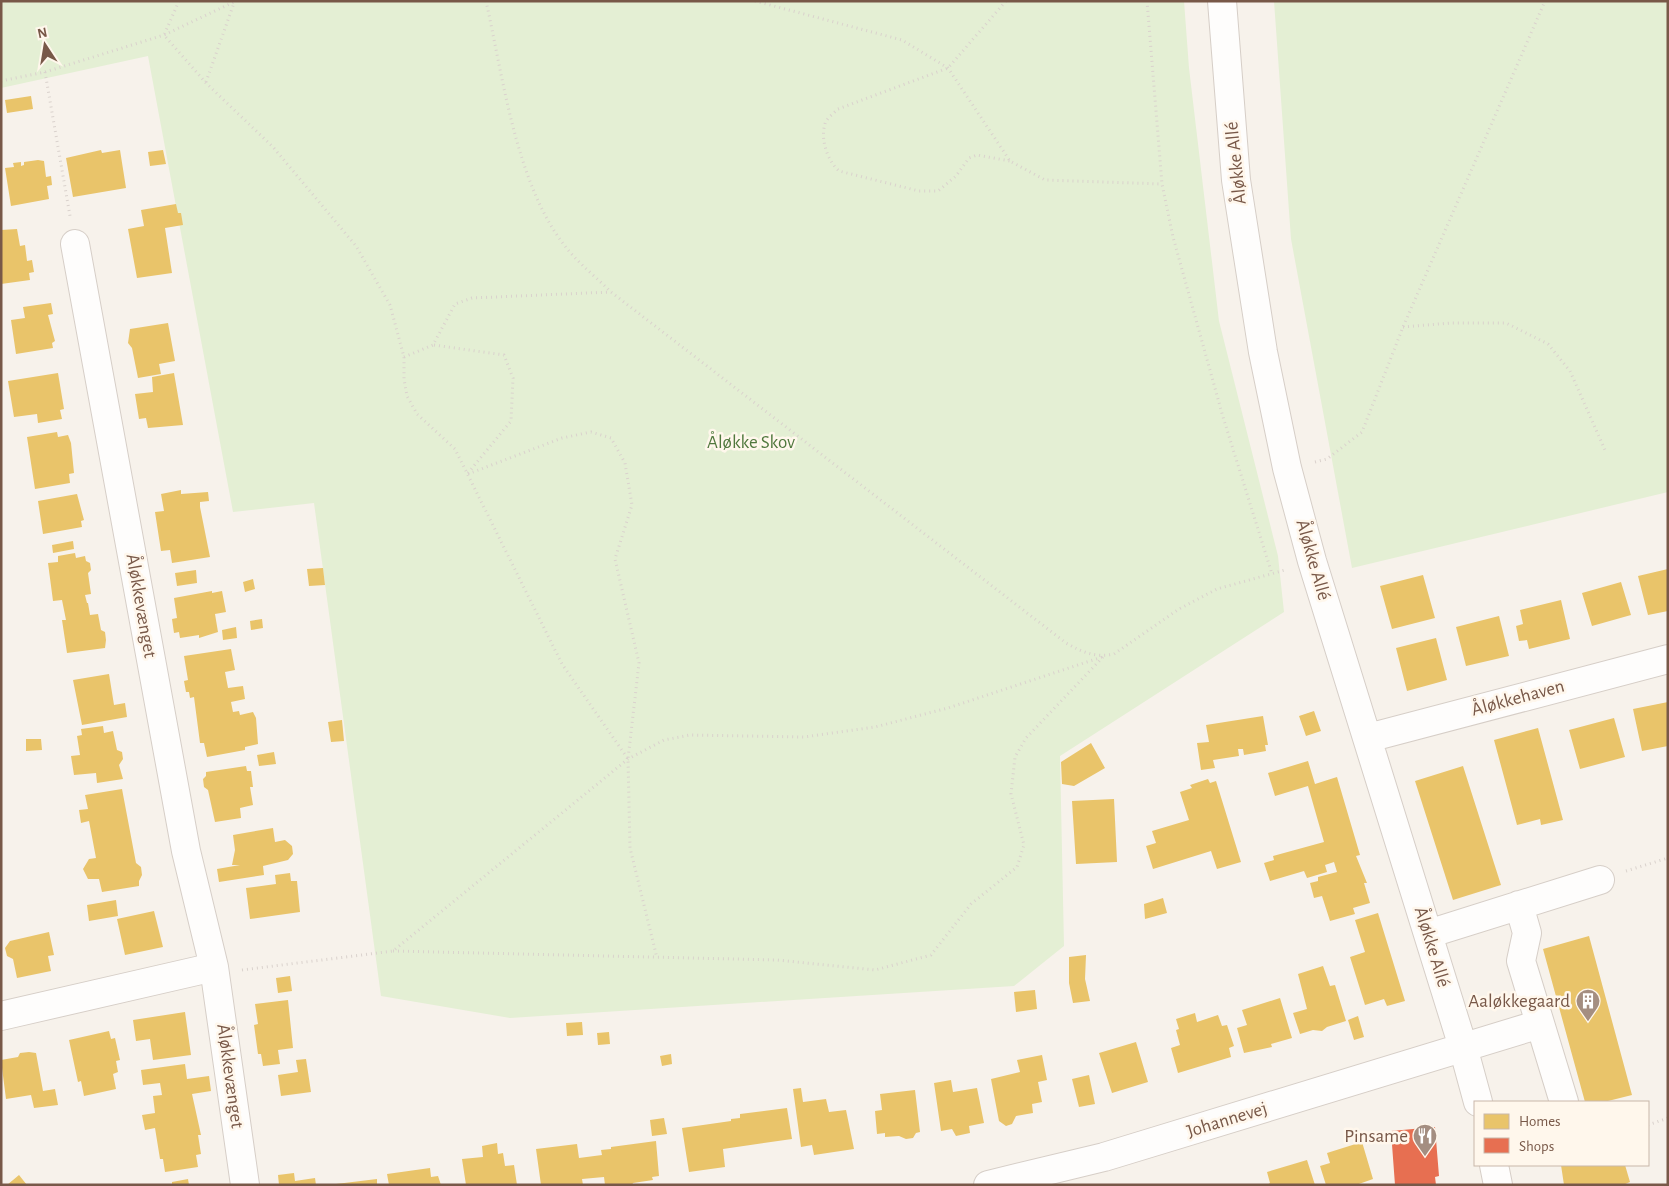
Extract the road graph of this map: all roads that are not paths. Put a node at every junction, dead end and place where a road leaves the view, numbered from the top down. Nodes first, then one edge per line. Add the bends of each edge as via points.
1 (1222, 1) edge
2 (75, 244) road end
3 (1668, 658) edge
4 (1368, 738) junction
5 (1600, 880) road end
6 (1519, 905) junction
7 (1428, 934) junction
8 (214, 967) junction
9 (1, 1016) edge
10 (1540, 1024) junction
11 (1463, 1047) junction
12 (1478, 1101) edge
13 (1564, 1101) edge
14 (1494, 1166) edge
15 (245, 1185) edge
16 (988, 1185) edge
17 (1498, 1185) edge

1 - 4 street, Åløkke Allé via 1236,180 1263,352 1287,468 1312,562
2 - 8 street, Åløkkevænget via 186,851
3 - 4 street, Åløkkehaven
4 - 7 street, Åløkke Allé
5 - 6 street
6 - 7 street
6 - 10 street via 1527,932 1521,961
7 - 11 street, Åløkke Allé
8 - 9 street
8 - 15 street, Åløkkevænget
10 - 11 street, Johannevej
10 - 13 street
11 - 12 street, Åløkke Allé
11 - 16 street, Johannevej via 1104,1157
14 - 17 street

